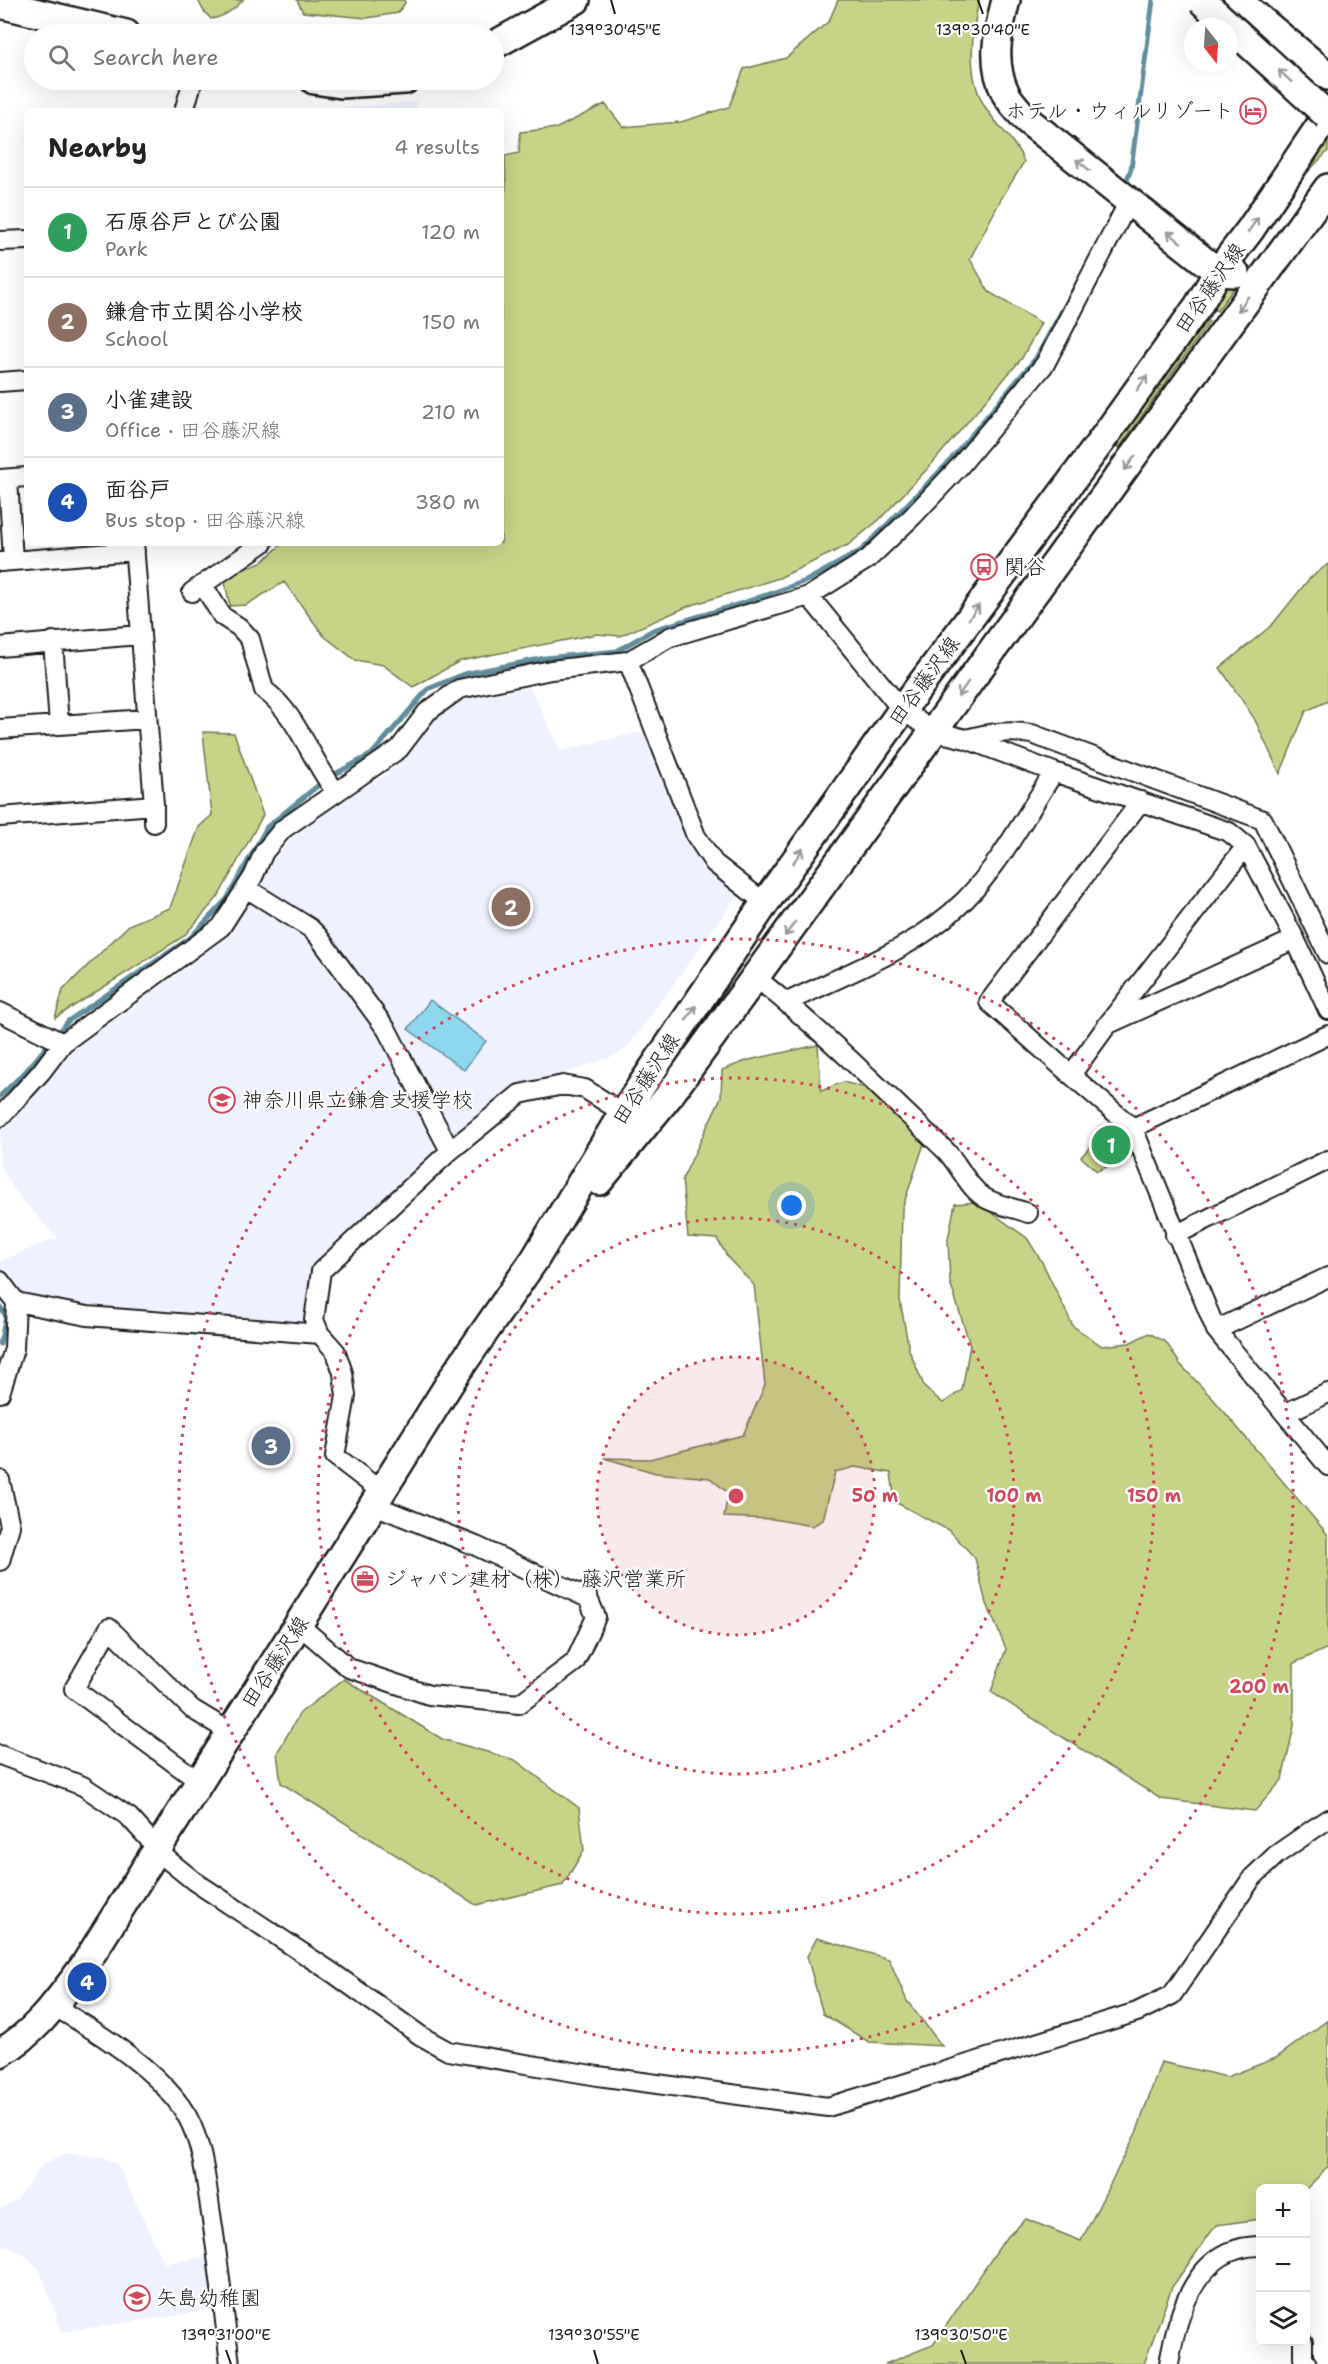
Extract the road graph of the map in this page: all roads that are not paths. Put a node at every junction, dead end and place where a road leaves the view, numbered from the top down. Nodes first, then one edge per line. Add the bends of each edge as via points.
1 (576, 0) edge
2 (1006, 0) edge
3 (1201, 0) edge
4 (1237, 0) edge
5 (0, 4) edge
6 (84, 24) edge
7 (504, 40) edge
8 (1328, 76) edge
9 (190, 90) edge
10 (185, 108) edge
11 (1328, 115) edge
12 (1328, 188) edge
13 (1130, 201) junction
14 (24, 240) edge
15 (0, 241) edge
16 (1277, 256) junction
17 (1218, 272) junction
18 (24, 380) edge
19 (0, 382) edge
20 (24, 477) edge
21 (4, 479) edge
22 (258, 546) edge
23 (134, 547) edge
24 (7, 561) edge
25 (809, 596) junction
26 (139, 635) junction
27 (53, 641) junction
28 (0, 647) edge
29 (628, 661) junction
30 (902, 710) junction
31 (147, 719) junction
32 (59, 725) junction
33 (0, 729) edge
34 (933, 731) junction
35 (966, 739) junction
36 (1054, 772) junction
37 (335, 790) junction
38 (1142, 801) junction
39 (0, 817) edge
40 (1246, 846) junction
41 (246, 888) junction
42 (765, 903) junction
43 (1295, 939) junction
44 (1328, 954) edge
45 (755, 977) junction
46 (787, 1002) junction
47 (1328, 1010) edge
48 (0, 1012) edge
49 (1108, 1024) junction
50 (1328, 1035) edge
51 (63, 1044) junction
52 (1071, 1075) junction
53 (657, 1108) junction
54 (623, 1113) junction
55 (0, 1117) edge
56 (1133, 1128) junction
57 (450, 1151) junction
58 (1328, 1160) edge
59 (1028, 1213) dead end
60 (1175, 1235) junction
61 (536, 1258) junction
62 (1328, 1277) edge
63 (0, 1281) edge
64 (16, 1302) junction
65 (1216, 1330) junction
66 (320, 1334) junction
67 (0, 1393) edge
68 (1328, 1394) edge
69 (1286, 1413) junction
70 (1328, 1466) edge
71 (0, 1480) edge
72 (378, 1499) junction
73 (0, 1561) edge
74 (298, 1625) junction
75 (230, 1732) junction
76 (0, 1755) edge
77 (200, 1782) junction
78 (1328, 1819) edge
79 (157, 1849) junction
80 (53, 2006) junction
81 (0, 2053) edge
82 (1256, 2246) edge
83 (1303, 2346) edge
84 (230, 2364) edge
85 (1169, 2364) edge
86 (1307, 2364) edge

1 - 7 main road
13 -> 2 main road via 1027,120 1006,94 997,66 997,36
11 -> 3 main road, bridge
4 - 8 main road
5 - 6 main road
9 - 10 street
17 -> 11 main road, 田谷藤沢線
12 - 16 main road, 田谷藤沢線
17 -> 13 main road
13 - 25 street via 1045,364 913,516 868,559
14 - 15 street
16 - 17 main road via 1243,271
16 -> 34 main road, 田谷藤沢線
30 -> 17 main road, 田谷藤沢線 via 1102,440
18 - 19 street
20 - 21 street
21 - 24 street
22 - 37 street via 197,589 250,639 264,690 288,715
23 - 24 street
23 - 26 street
25 - 29 street via 670,637
25 - 30 street
26 - 27 street
26 - 31 street
27 - 28 street
27 - 32 street
29 - 37 street via 551,670 459,689 427,712 399,749
29 - 42 street via 696,837 714,863
30 - 34 street
42 -> 30 main road, 田谷藤沢線
31 - 32 street
31 - 39 street via 154,814
32 - 33 street
34 - 35 street
34 -> 45 main road, 田谷藤沢線
35 - 36 street
35 - 44 street via 1011,731 1032,734 1263,820
36 - 38 street
36 - 46 street via 1000,858 949,914 897,950
37 - 41 street via 283,829 264,852
38 - 40 street via 1229,832
38 - 52 street via 988,1002
40 - 43 street
40 - 49 street
41 - 51 street via 221,927
41 - 57 street via 318,936 387,1030
54 -> 42 main road, 田谷藤沢線
43 - 47 street
43 - 49 street
45 - 46 street
45 - 53 main road, 田谷藤沢線
46 - 59 street via 954,1158 984,1197
48 - 51 street
49 - 52 street
50 - 56 street
51 - 55 street
52 - 56 street
53 - 54 street via 638,1115
53 - 61 main road, 田谷藤沢線
54 - 57 street via 585,1089 563,1085 520,1094
54 - 61 main road, 田谷藤沢線
56 - 60 street
57 - 66 street via 321,1271 314,1320
58 - 60 street
60 - 65 street
61 - 72 main road, 田谷藤沢線 via 456,1373
62 - 65 street
63 - 64 street
64 - 66 street via 87,1316
64 - 67 street via 14,1349
65 - 69 street
66 - 72 street via 336,1352 346,1396 335,1456
68 - 69 street
69 - 70 street
71 - 73 street via 10,1526
72 - 74 main road, 田谷藤沢線
72 - 74 street via 588,1598 596,1617 575,1662 519,1704 429,1695 349,1668
74 - 75 main road, 田谷藤沢線
75 - 77 main road, 田谷藤沢線
75 - 77 street via 192,1708 109,1628 74,1689
76 - 79 street via 83,1786 129,1817
77 - 79 main road, 田谷藤沢線
78 - 79 street via 1276,1855 1252,1878 1172,1995 1137,2012 828,2107 448,2051 194,1881
79 - 80 main road, 田谷藤沢線 via 106,1932
80 - 81 main road, 田谷藤沢線 via 26,2035
80 - 84 street via 103,2034 169,2092 187,2116 206,2181
82 - 85 street via 1246,2246 1217,2259 1188,2293 1174,2333
83 - 86 street

